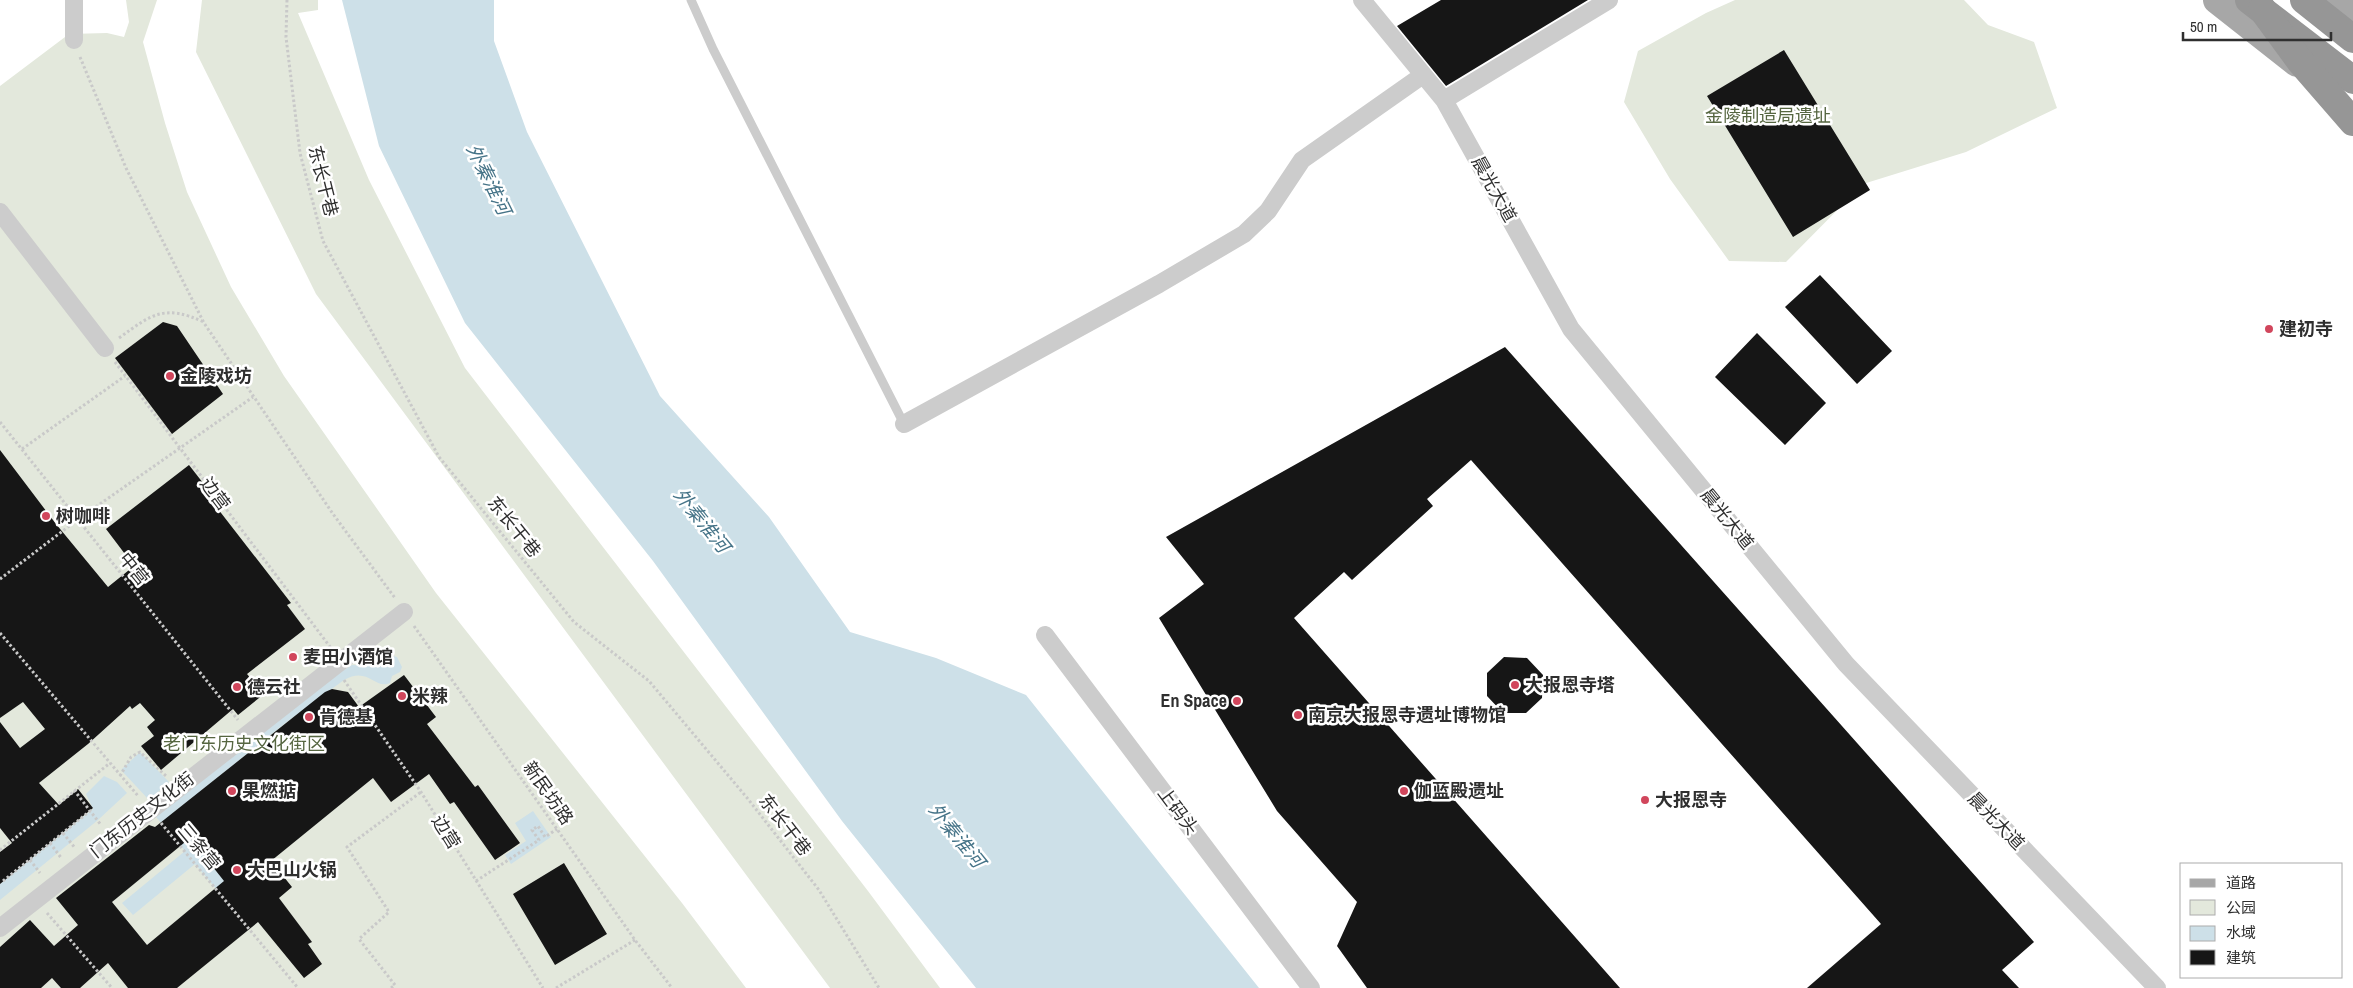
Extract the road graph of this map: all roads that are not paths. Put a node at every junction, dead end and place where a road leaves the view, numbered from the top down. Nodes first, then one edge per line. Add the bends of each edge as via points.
1 (74, 0) edge
2 (691, 0) edge
3 (1362, 0) edge
4 (1608, 0) edge
5 (2217, 0) edge
6 (2304, 0) edge
7 (2339, 0) edge
8 (2256, 5) edge
9 (2353, 13) edge
10 (2353, 39) edge
11 (74, 40) road end
12 (1423, 75) junction
13 (2353, 80) edge
14 (1444, 100) junction
15 (2353, 108) edge
16 (2353, 122) edge
17 (0, 212) edge
18 (105, 348) road end
19 (904, 424) joint
20 (404, 612) road end
21 (1045, 634) dead end
22 (0, 928) edge
23 (1311, 988) edge
24 (2156, 988) edge

1 - 11 street
2 - 19 lane
3 - 12 street, 晨光大道
4 - 14 street
5 - 15 main road
6 - 10 highway
7 - 9 main road
8 - 13 highway, bridge
8 - 16 highway, bridge
12 - 14 street, 晨光大道
12 - 19 street via 1302,160 1268,211 1244,234
14 - 24 street, 晨光大道 via 1572,329 1846,664
17 - 18 street
20 - 22 street, 门东历史文化街
21 - 23 street, 上码头

